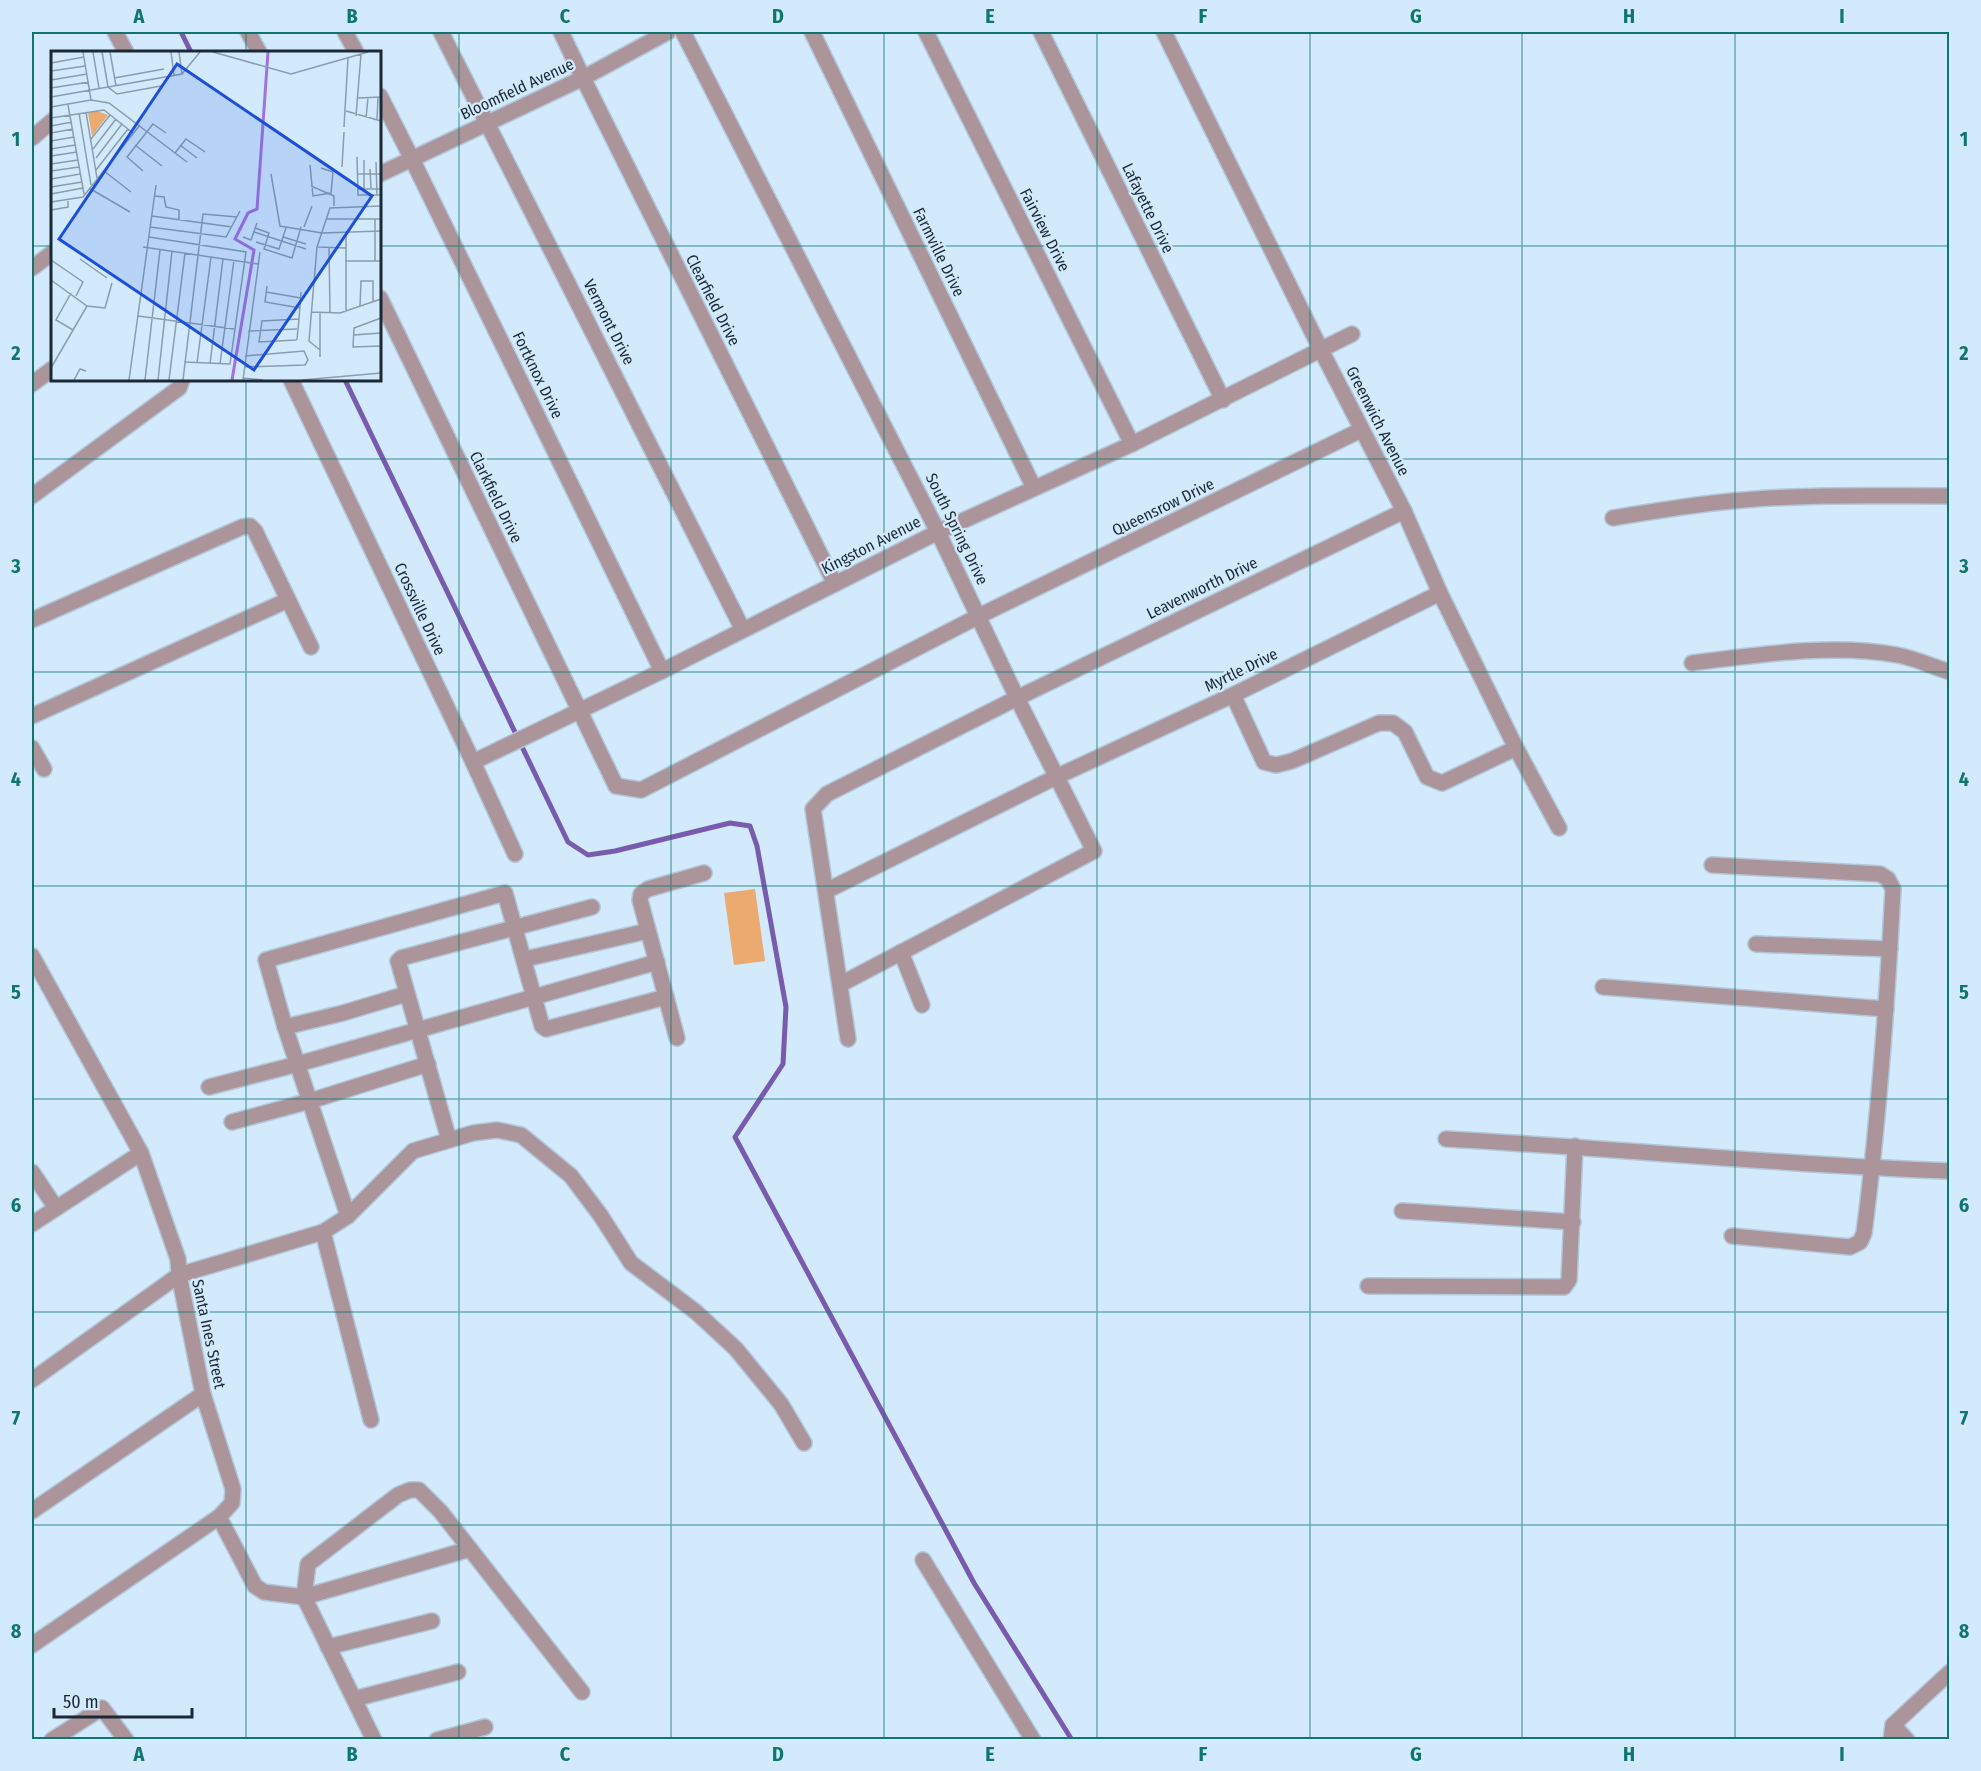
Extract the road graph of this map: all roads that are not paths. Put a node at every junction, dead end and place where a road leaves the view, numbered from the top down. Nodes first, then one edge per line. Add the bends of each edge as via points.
1 (115, 32) edge
2 (248, 32) edge
3 (345, 32) edge
4 (441, 32) edge
5 (561, 32) edge
6 (668, 32) edge
7 (683, 32) edge
8 (812, 32) edge
9 (926, 32) edge
10 (1041, 32) edge
11 (1164, 32) edge
12 (125, 51) edge
13 (258, 51) edge
14 (356, 51) edge
15 (583, 78) junction
16 (381, 98) edge
17 (51, 122) edge
18 (489, 123) junction
19 (32, 138) edge
20 (412, 159) junction
21 (381, 174) edge
22 (51, 254) edge
23 (32, 268) edge
24 (381, 300) edge
25 (1352, 334) dead end
26 (1321, 350) junction
27 (51, 370) edge
28 (182, 381) edge
29 (291, 381) edge
30 (32, 384) edge
31 (1223, 400) junction
32 (1362, 430) junction
33 (1132, 444) junction
34 (1034, 488) junction
35 (32, 496) edge
36 (1950, 496) edge
37 (1404, 511) junction
38 (1613, 518) dead end
39 (938, 532) junction
40 (835, 584) junction
41 (1440, 593) junction
42 (288, 600) junction
43 (980, 616) junction
44 (32, 620) edge
45 (743, 630) junction
46 (311, 647) dead end
47 (1692, 663) dead end
48 (662, 671) junction
49 (1950, 672) edge
50 (1233, 695) junction
51 (1017, 698) junction
52 (580, 711) junction
53 (32, 716) edge
54 (32, 748) edge
55 (1516, 748) junction
56 (473, 762) junction
57 (44, 769) dead end
58 (1056, 777) junction
59 (1559, 828) dead end
60 (515, 854) dead end
61 (1712, 866) dead end
62 (704, 873) dead end
63 (826, 891) junction
64 (592, 907) dead end
65 (515, 927) junction
66 (648, 931) junction
67 (1755, 944) dead end
68 (1890, 950) junction
69 (901, 952) junction
70 (32, 956) edge
71 (525, 958) junction
72 (657, 962) junction
73 (840, 984) junction
74 (1603, 987) dead end
75 (406, 994) junction
76 (666, 997) junction
77 (534, 998) junction
78 (922, 1005) dead end
79 (1886, 1008) junction
80 (285, 1027) junction
81 (416, 1029) junction
82 (677, 1038) dead end
83 (848, 1039) dead end
84 (298, 1064) junction
85 (428, 1064) junction
86 (209, 1087) dead end
87 (310, 1101) junction
88 (232, 1122) dead end
89 (1446, 1139) dead end
90 (449, 1140) junction
91 (1575, 1146) junction
92 (141, 1153) junction
93 (1872, 1168) junction
94 (32, 1172) edge
95 (1950, 1172) edge
96 (56, 1208) junction
97 (1402, 1211) dead end
98 (348, 1216) junction
99 (1573, 1222) junction
100 (32, 1224) edge
101 (323, 1232) junction
102 (1732, 1236) dead end
103 (179, 1275) junction
104 (1368, 1287) dead end
105 (32, 1380) edge
106 (203, 1394) junction
107 (371, 1420) dead end
108 (804, 1443) dead end
109 (32, 1511) edge
110 (219, 1517) junction
111 (470, 1549) junction
112 (923, 1560) dead end
113 (304, 1597) junction
114 (432, 1621) dead end
115 (32, 1645) edge
116 (328, 1647) junction
117 (458, 1672) dead end
118 (1947, 1680) edge
119 (582, 1692) dead end
120 (354, 1699) junction
121 (485, 1727) dead end
122 (1892, 1732) edge
123 (52, 1740) edge
124 (126, 1740) edge
125 (374, 1740) edge
126 (437, 1740) edge
127 (1033, 1740) edge
128 (1907, 1740) edge

1 - 12 street
2 - 13 street
3 - 14 street
4 - 18 street, Vermont Drive
5 - 15 street, Clearfield Drive
6 - 15 street, Bloomfield Avenue
7 - 39 street, South Spring Drive
8 - 34 street, Farmville Drive
9 - 33 street, Fairview Drive
10 - 31 street, Lafayette Drive
11 - 26 street, Greenwich Avenue
15 - 18 street, Bloomfield Avenue
15 - 40 street, Clearfield Drive
16 - 20 street, Fortknox Drive
17 - 19 street
18 - 20 street, Bloomfield Avenue
18 - 45 street, Vermont Drive
20 - 21 street, Bloomfield Avenue
20 - 48 street, Fortknox Drive
22 - 23 street
24 - 52 street, Clarkfield Drive
25 - 26 street, Kingston Avenue
26 - 31 street, Kingston Avenue
26 - 32 street, Greenwich Avenue
27 - 30 street
28 - 35 street via 179,388
29 - 56 street, Crossville Drive
31 - 33 street, Kingston Avenue
32 - 37 street, Greenwich Avenue
32 - 43 street, Queensrow Drive
33 - 34 street, Kingston Avenue
34 - 39 street, Kingston Avenue
36 - 38 street via 1744,500
37 - 41 street, Greenwich Avenue
37 - 51 street, Leavenworth Drive
39 - 40 street, Kingston Avenue
39 - 43 street, South Spring Drive
40 - 45 street, Kingston Avenue
41 - 50 street, Myrtle Drive
41 - 55 street, Greenwich Avenue
42 - 44 street via 250,526
42 - 46 street
42 - 53 street
43 - 51 street, South Spring Drive
43 - 52 street, Clarkfield Drive via 641,790 616,786
45 - 48 street, Kingston Avenue
47 - 49 street via 1835,650 1898,655
48 - 52 street, Kingston Avenue
50 - 55 street via 1264,762 1276,765 1379,723 1394,723 1405,732 1427,777 1442,783
50 - 58 street, Myrtle Drive
51 - 58 street, South Spring Drive
51 - 63 street, Leavenworth Drive via 827,794 813,809
52 - 56 street, Kingston Avenue
54 - 57 street
55 - 59 street, Greenwich Avenue
56 - 60 street, Crossville Drive
58 - 63 street, Myrtle Drive
58 - 69 street, South Spring Drive via 1094,851
61 - 68 street via 1880,874 1893,889
62 - 66 street via 641,894
63 - 73 street
64 - 65 street
65 - 71 street
65 - 75 street via 402,958 398,965
65 - 80 street via 505,893 266,960
66 - 71 street
66 - 72 street
67 - 68 street
68 - 79 street
69 - 73 street, South Spring Drive
69 - 78 street
70 - 92 street, Santa Ines Street
71 - 77 street
72 - 76 street
72 - 77 street
73 - 83 street
74 - 79 street
75 - 80 street
75 - 81 street
76 - 77 street via 550,1029 542,1026
76 - 82 street
77 - 81 street
79 - 93 street
80 - 84 street
81 - 84 street
81 - 85 street
84 - 86 street
84 - 87 street
85 - 87 street
85 - 90 street
87 - 88 street
87 - 98 street
89 - 91 street
90 - 98 street via 413,1150
90 - 108 street via 497,1130 521,1136 572,1176 631,1263 696,1312 736,1349 781,1404
91 - 93 street
91 - 99 street
92 - 96 street
92 - 103 street, Santa Ines Street via 178,1260
93 - 95 street
93 - 102 street via 1864,1233 1860,1242 1850,1247
94 - 96 street
96 - 100 street
97 - 99 street
98 - 101 street
99 - 104 street via 1569,1280 1564,1287
101 - 103 street
101 - 107 street
103 - 105 street
103 - 106 street, Santa Ines Street
106 - 109 street
106 - 110 street, Santa Ines Street via 233,1489 232,1503
110 - 113 street via 255,1586 264,1592
110 - 115 street, Santa Ines Street
111 - 113 street
111 - 113 street via 419,1490 410,1490 308,1564
111 - 119 street
112 - 127 street
113 - 116 street
114 - 116 street
116 - 120 street
117 - 120 street
118 - 122 street
120 - 125 street
121 - 126 street
122 - 128 street
123 - 124 street via 102,1708

